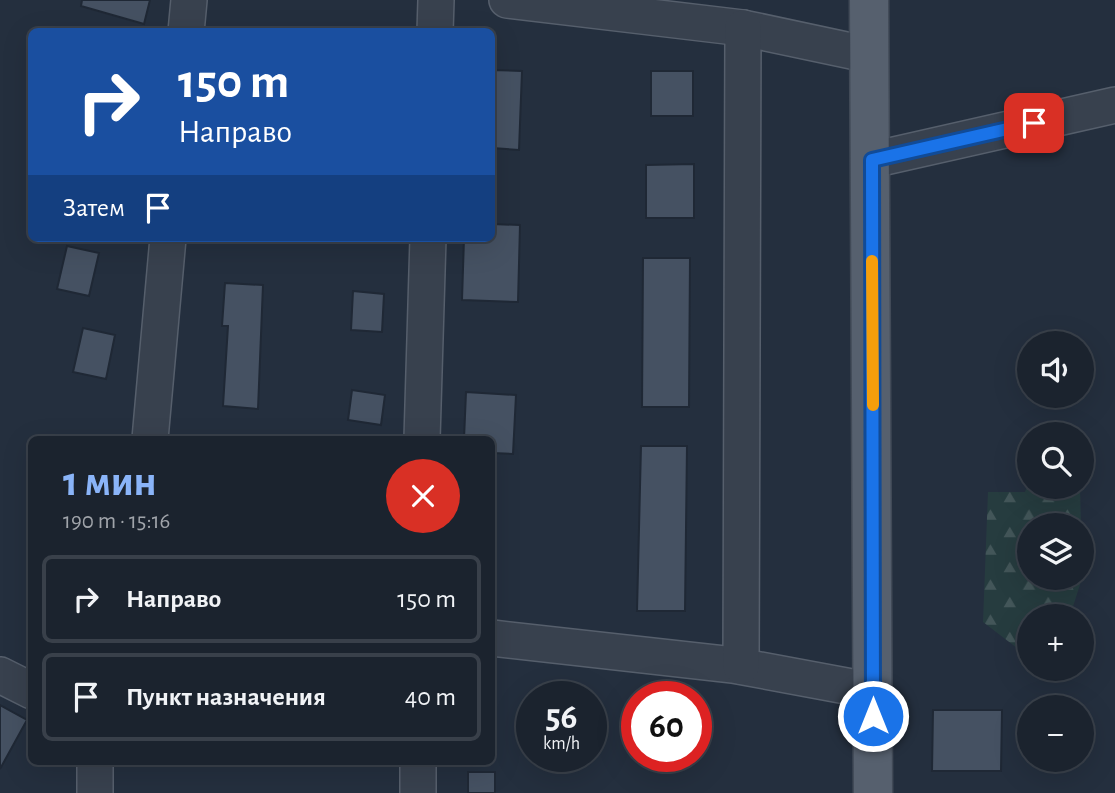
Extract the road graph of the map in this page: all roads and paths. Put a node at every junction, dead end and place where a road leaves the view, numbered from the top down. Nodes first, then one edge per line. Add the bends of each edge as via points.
1 (189, 0) edge
2 (436, 0) edge
3 (508, 0) edge
4 (869, 0) edge
5 (186, 28) edge
6 (435, 28) edge
7 (743, 29) junction
8 (870, 55) junction
9 (1115, 105) edge
10 (872, 160) junction
11 (168, 242) edge
12 (428, 242) edge
13 (150, 436) edge
14 (422, 436) edge
15 (495, 638) edge
16 (741, 666) junction
17 (0, 675) edge
18 (28, 689) edge
19 (873, 691) junction
20 (95, 765) edge
21 (418, 765) edge
22 (95, 793) edge
23 (418, 793) edge
24 (873, 793) edge

1 - 5 street
2 - 6 street
3 - 7 street
4 - 8 main road
7 - 8 street
7 - 16 street
8 - 10 main road
9 - 10 street
10 - 19 main road
11 - 13 street
12 - 14 street
15 - 16 street
16 - 19 street
17 - 18 street
19 - 24 main road
20 - 22 street
21 - 23 street

